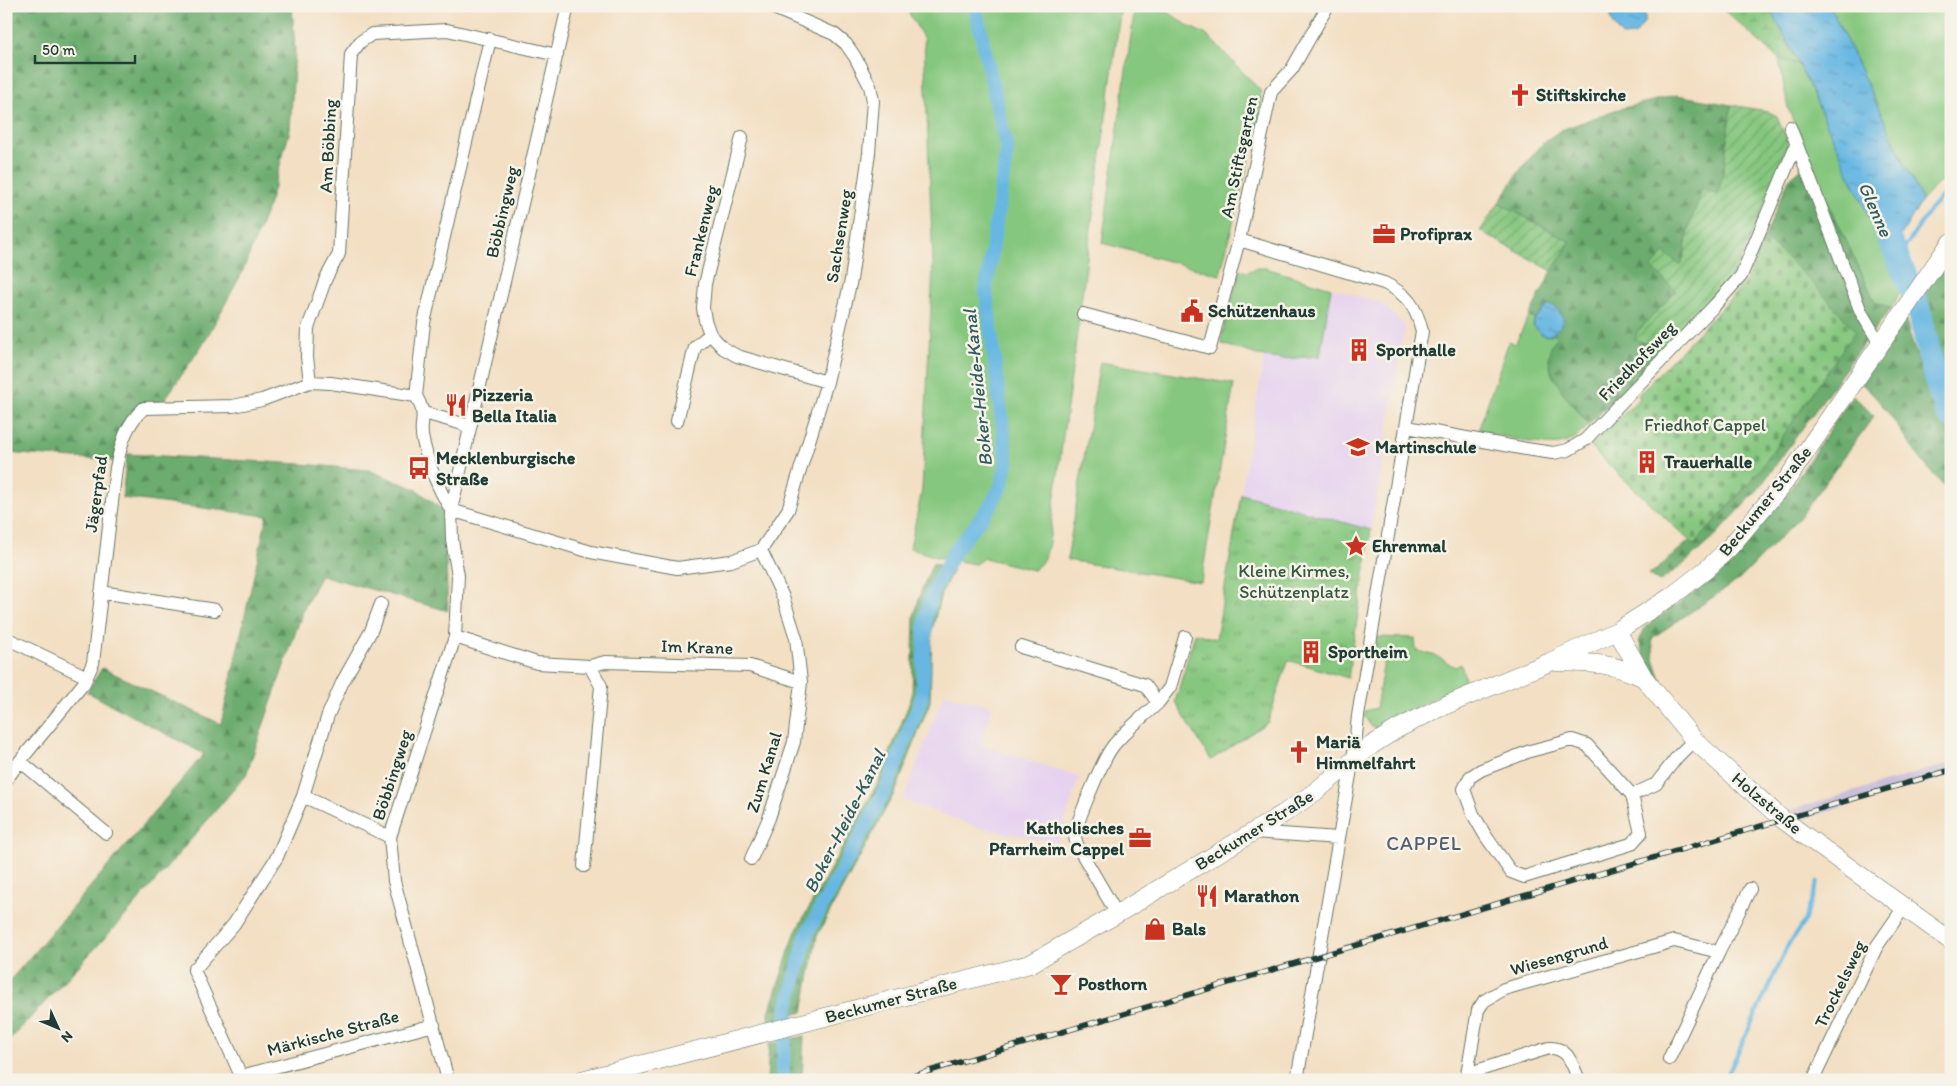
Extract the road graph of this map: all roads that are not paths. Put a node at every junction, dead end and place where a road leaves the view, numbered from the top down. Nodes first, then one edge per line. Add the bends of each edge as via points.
1 (568, 6) edge
2 (776, 8) edge
3 (1326, 9) dead end
4 (490, 39) junction
5 (556, 55) junction
6 (1790, 127) dead end
7 (742, 137) dead end
8 (1796, 145) junction
9 (1239, 240) junction
10 (1951, 242) edge
11 (1083, 314) dead end
12 (710, 334) junction
13 (1880, 343) junction
14 (310, 382) junction
15 (828, 382) junction
16 (416, 396) junction
17 (424, 413) junction
18 (677, 421) dead end
19 (470, 426) junction
20 (1407, 427) junction
21 (451, 510) junction
22 (761, 550) junction
23 (101, 592) junction
24 (381, 604) dead end
25 (215, 610) dead end
26 (1617, 631) junction
27 (455, 637) junction
28 (1185, 637) dead end
29 (6, 638) edge
30 (1021, 646) dead end
31 (1550, 662) junction
32 (590, 666) junction
33 (87, 677) junction
34 (1644, 678) junction
35 (801, 682) junction
36 (1158, 703) junction
37 (1694, 740) junction
38 (20, 761) junction
39 (1352, 761) junction
40 (6, 780) edge
41 (303, 796) junction
42 (1632, 796) junction
43 (1254, 832) junction
44 (106, 833) dead end
45 (390, 837) junction
46 (1338, 838) junction
47 (751, 859) dead end
48 (584, 866) dead end
49 (1750, 889) dead end
50 (1904, 907) junction
51 (1117, 914) junction
52 (1951, 940) edge
53 (1719, 952) junction
54 (434, 1025) junction
55 (1669, 1059) dead end
56 (1466, 1077) edge
57 (236, 1078) edge
58 (448, 1080) edge
59 (582, 1080) edge
60 (1297, 1080) edge
61 (1579, 1080) edge
62 (1813, 1080) edge

1 - 5 street, Böbbingweg
2 - 15 street, Sachsenweg via 834,34 846,44 870,86 873,101 851,280
3 - 9 street, Am Stiftsgarten via 1292,69 1271,92
4 - 5 street, Am Böbbing
4 - 14 street, Am Böbbing via 447,30 372,34 351,54 339,254 326,278 308,328
4 - 16 street via 424,323
5 - 19 street, Böbbingweg
6 - 8 street
7 - 12 street, Frankenweg via 705,284 704,320
8 - 13 street via 1861,312
8 - 20 street, Friedhofsweg via 1741,276 1585,440 1568,450 1554,453
9 - 11 street, Am Stiftsgarten via 1210,348
9 - 20 street via 1384,283 1400,291 1414,306 1422,331
10 - 13 main road, Beckumer Straße
12 - 15 street via 736,356
12 - 18 street via 695,347
13 - 26 main road, Beckumer Straße via 1785,482 1730,547 1708,569
14 - 16 street
14 - 23 street, Jägerpfad via 262,400 233,406 144,408 133,418 122,439 116,468
15 - 22 street, Sachsenweg via 788,510
16 - 17 street
17 - 19 street
17 - 21 street, Böbbingweg via 422,439 438,488
19 - 21 street, Böbbingweg
20 - 39 street
21 - 22 street via 591,552 677,568 731,561
21 - 27 street, Böbbingweg via 458,576
22 - 35 street, Zum Kanal via 796,638
23 - 25 street
23 - 33 street, Jägerpfad via 93,663
24 - 41 street, Märkische Straße via 371,631 343,680 328,716
26 - 31 main road, Beckumer Straße
26 - 34 main road, Holzstraße
27 - 32 street, Im Krane via 537,663
27 - 45 street, Böbbingweg
28 - 36 street via 1170,687
29 - 33 street
30 - 36 street via 1145,686
31 - 34 main road via 1605,664
31 - 39 main road, Beckumer Straße via 1397,729
32 - 35 street, Im Krane via 605,662 750,666
32 - 48 street via 601,686
33 - 38 street, Jägerpfad
34 - 37 main road, Holzstraße
35 - 47 street, Zum Kanal via 794,742 769,818
36 - 51 street via 1111,748 1075,837
37 - 42 street via 1656,784
37 - 50 main road, Holzstraße via 1782,819
38 - 40 street, Jägerpfad
38 - 44 street
39 - 43 main road, Beckumer Straße via 1315,792
39 - 46 street
41 - 45 street
41 - 57 street, Märkische Straße via 277,857 234,924 194,970
42 - 42 street via 1641,833 1631,844 1524,877 1511,872 1485,835 1464,789 1470,777 1481,770 1530,751 1572,740 1588,746
43 - 46 street
43 - 51 main road, Beckumer Straße
45 - 54 street, Böbbingweg via 394,881
46 - 60 street
49 - 53 street
50 - 52 main road, Holzstraße
50 - 62 street, Trockelsweg via 1877,946
51 - 59 main road, Beckumer Straße via 1030,964
53 - 55 street
53 - 56 street, Wiesengrund via 1674,941 1504,989 1484,1001 1478,1010
54 - 57 street, Märkische Straße
54 - 58 street, Böbbingweg
56 - 61 street, Wiesengrund via 1557,1047 1566,1052

